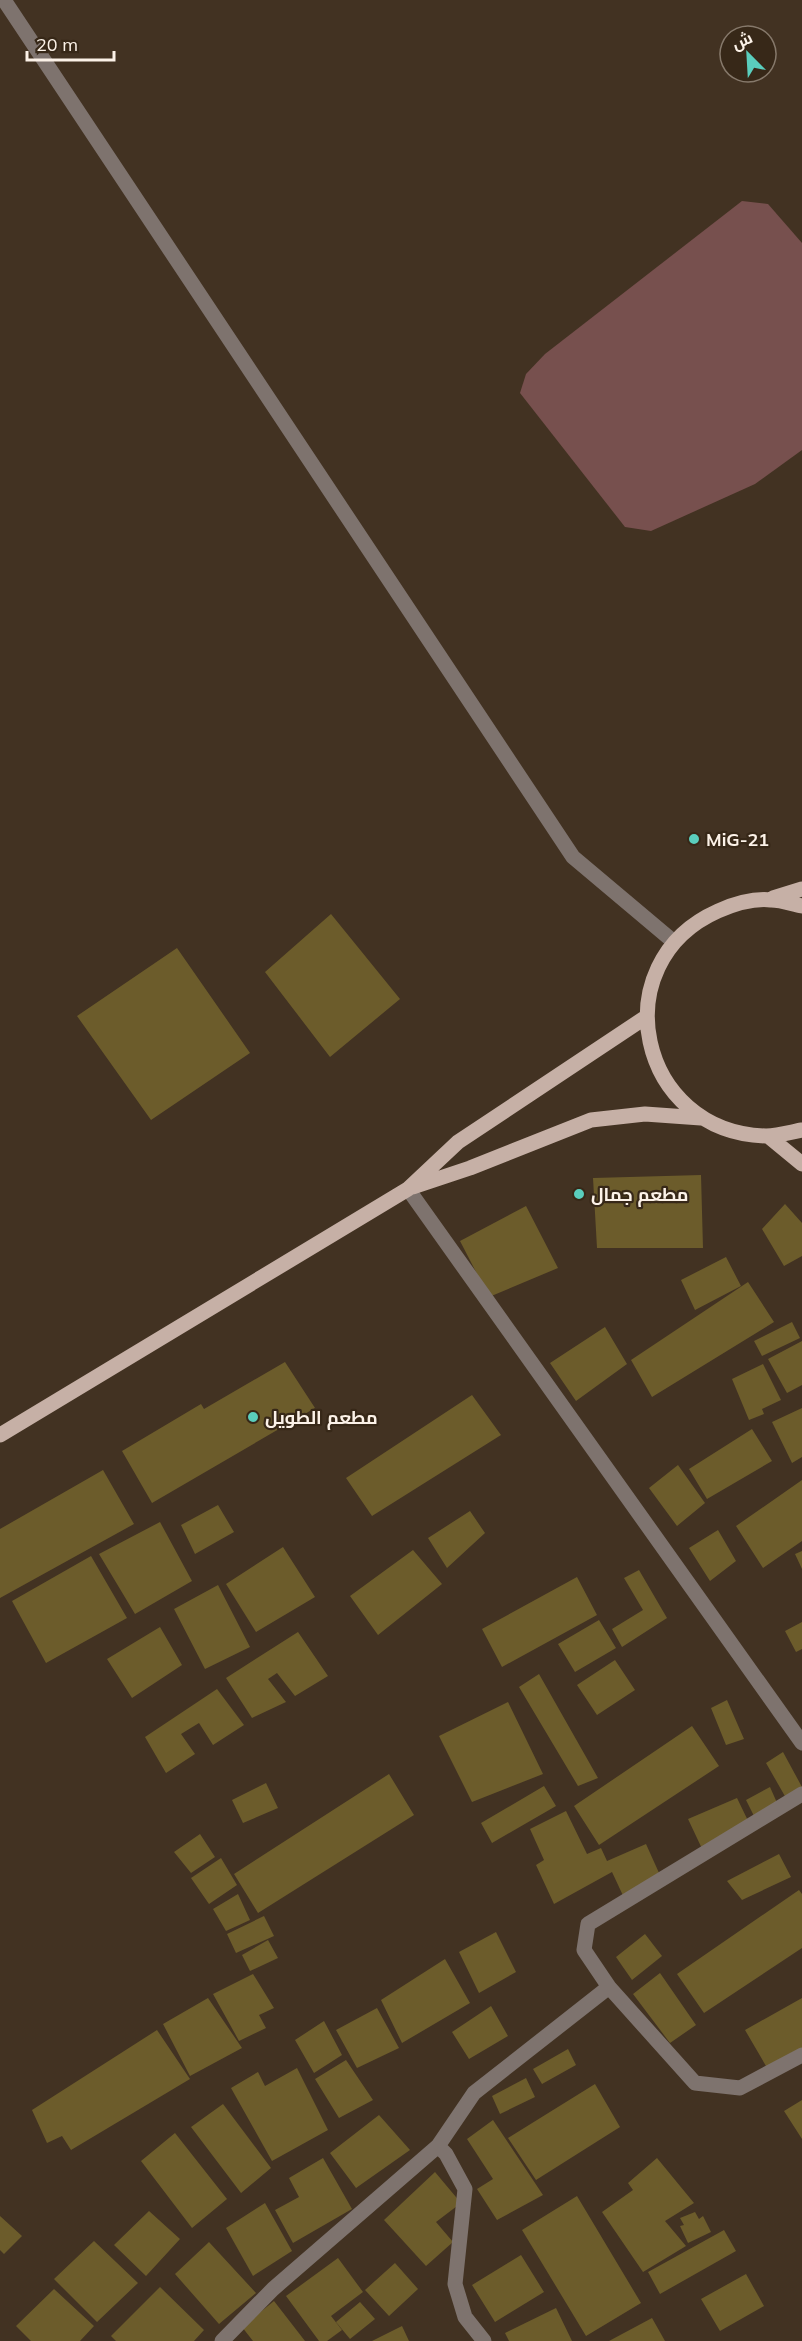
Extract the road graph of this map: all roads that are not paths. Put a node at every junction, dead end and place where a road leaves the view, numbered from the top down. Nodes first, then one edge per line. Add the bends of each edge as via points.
1 (4, 0) edge
2 (802, 890) edge
3 (770, 899) junction
4 (802, 906) edge
5 (674, 942) junction
6 (646, 1017) junction
7 (701, 1118) junction
8 (802, 1130) edge
9 (768, 1136) junction
10 (802, 1164) edge
11 (408, 1189) junction
12 (0, 1435) edge
13 (802, 1743) edge
14 (802, 1794) edge
15 (609, 1987) junction
16 (802, 2055) edge
17 (438, 2146) junction
18 (222, 2341) edge
19 (484, 2341) edge

1 - 5 street via 573,857
2 - 3 main road
3 - 4 main road
3 - 5 main road via 734,904 701,918
5 - 6 main road via 654,977
6 - 7 main road via 652,1056 672,1091
6 - 11 main road via 458,1142
7 - 9 main road via 734,1132
7 - 11 main road via 645,1114 591,1120
8 - 9 main road
9 - 10 main road
11 - 12 main road
11 - 13 street
14 - 15 street via 588,1924 584,1950
15 - 16 street via 695,2083 740,2088
15 - 17 street via 474,2093
17 - 18 street via 273,2289
17 - 19 street via 465,2188 455,2284 465,2317

